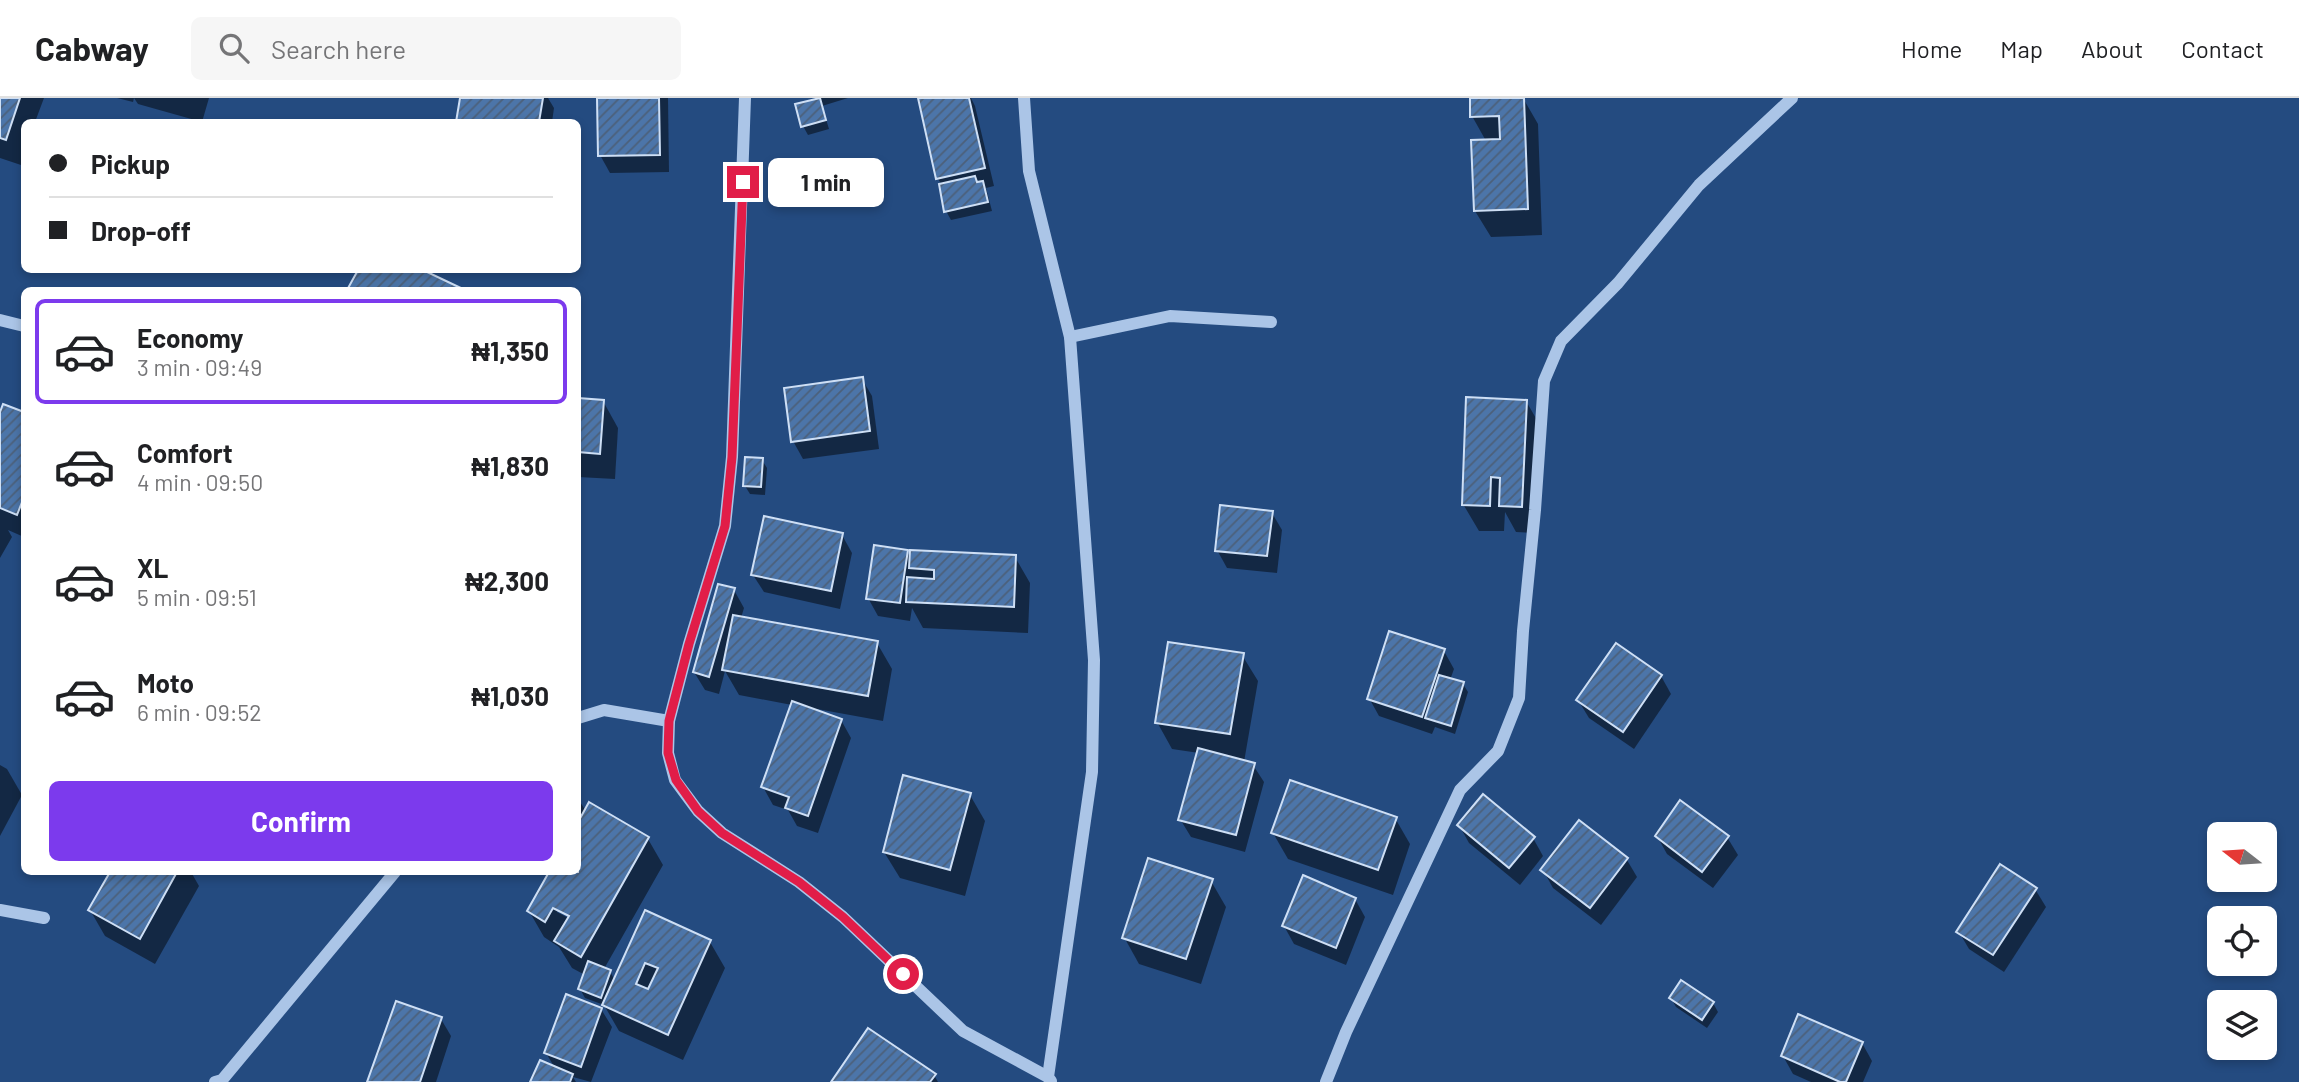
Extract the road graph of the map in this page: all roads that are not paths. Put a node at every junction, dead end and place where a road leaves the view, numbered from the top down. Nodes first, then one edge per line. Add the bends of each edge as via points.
1 (745, 98) edge
2 (1024, 98) edge
3 (1792, 98) edge
4 (0, 320) edge
5 (1271, 322) dead end
6 (21, 325) edge
7 (1070, 337) junction
8 (581, 717) edge
9 (669, 721) junction
10 (393, 875) edge
11 (0, 910) edge
12 (44, 918) dead end
13 (1050, 1079) edge
14 (221, 1081) edge
15 (1326, 1082) edge

1 - 9 street via 725,526
2 - 7 street via 1029,170
3 - 15 street via 1699,185 1618,283 1561,341 1544,381 1519,698 1498,751 1461,790
4 - 6 street
5 - 7 street via 1170,316
7 - 13 street via 1094,660 1092,772
8 - 9 street via 604,710
9 - 13 street via 668,753 676,780 698,811 722,833 799,882 843,917 963,1031
10 - 14 street
11 - 12 street

